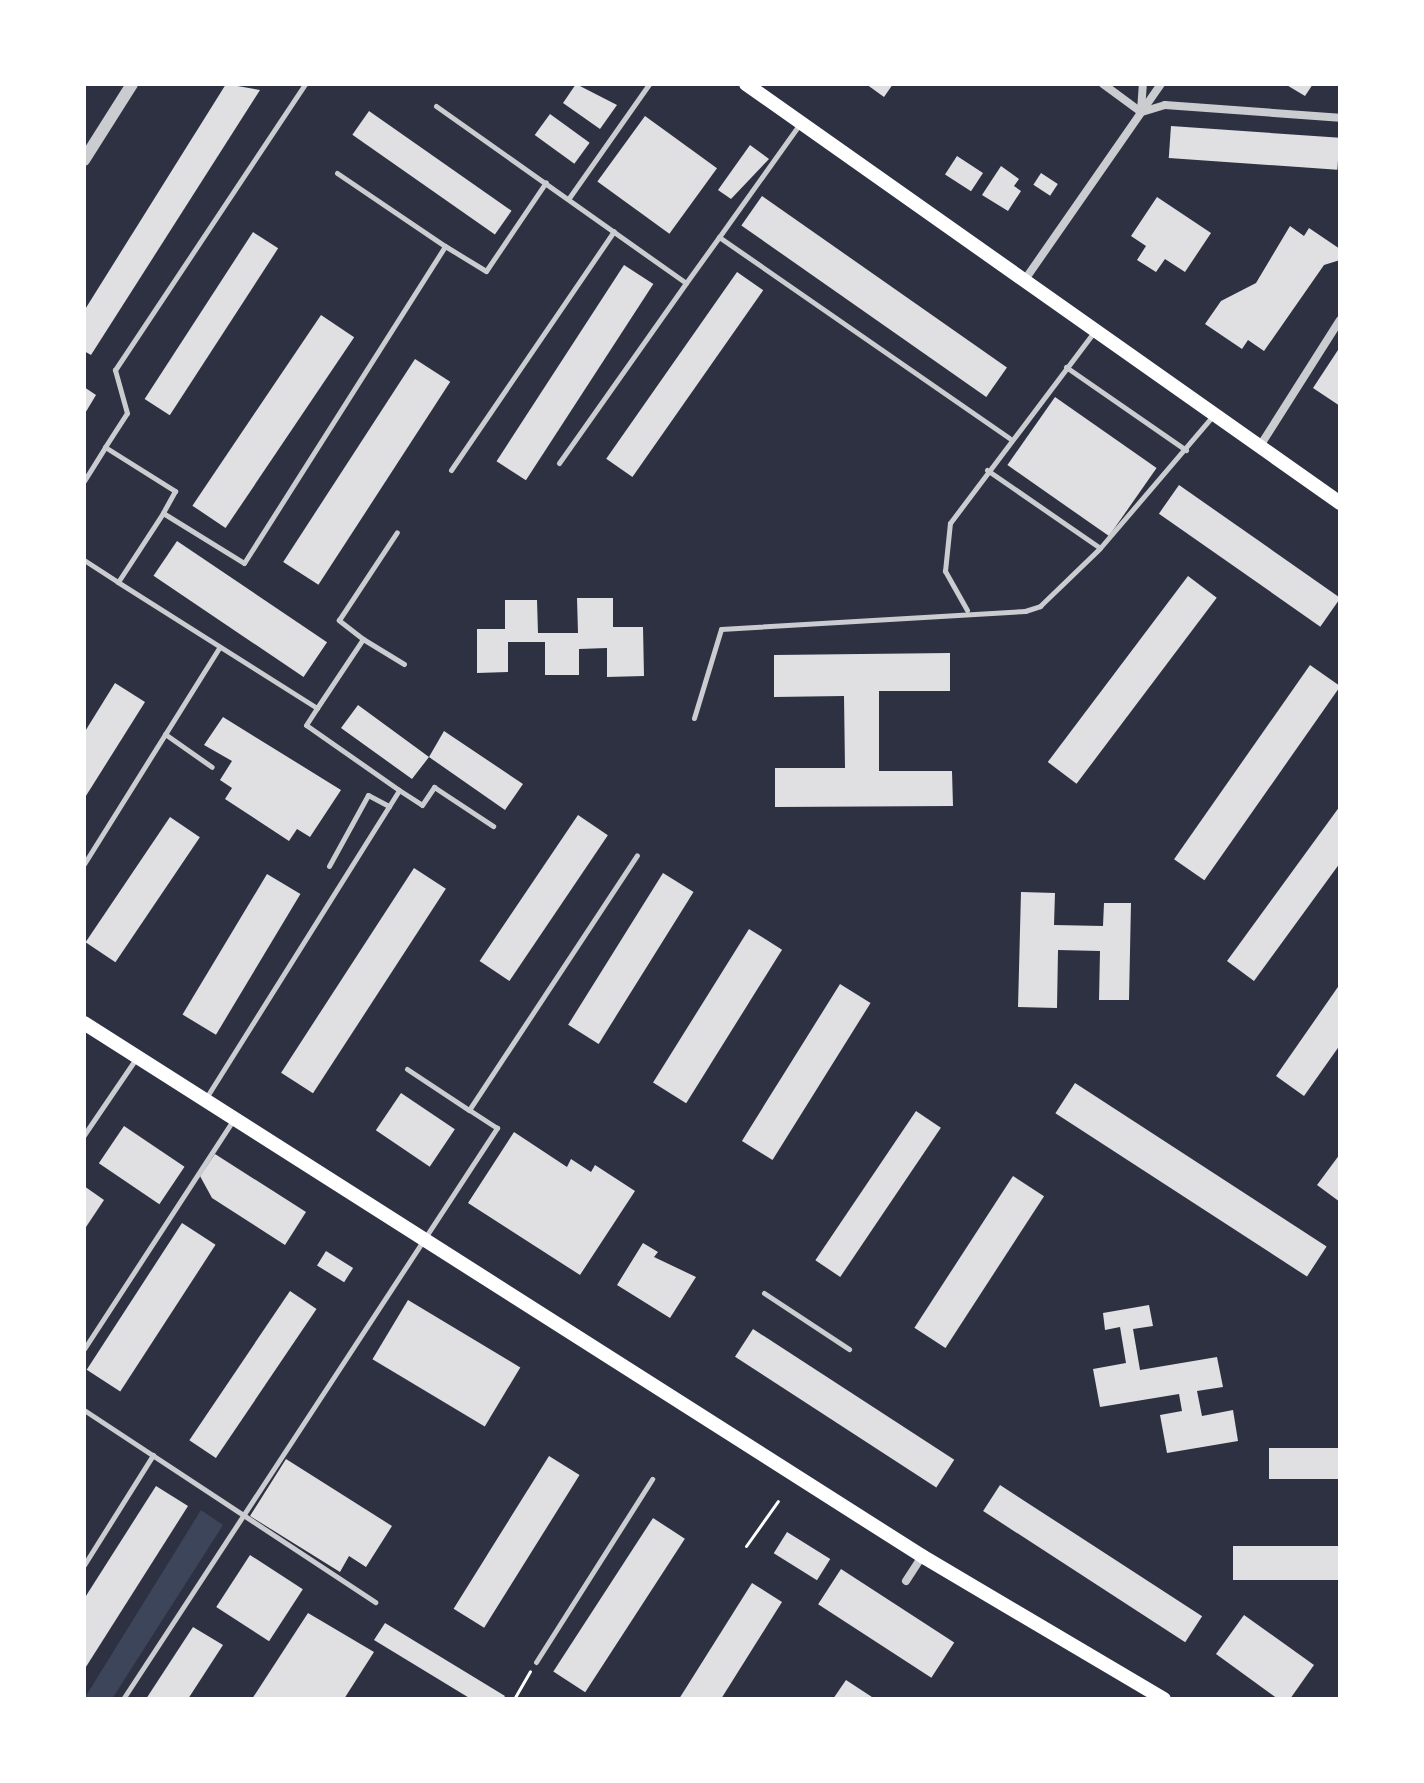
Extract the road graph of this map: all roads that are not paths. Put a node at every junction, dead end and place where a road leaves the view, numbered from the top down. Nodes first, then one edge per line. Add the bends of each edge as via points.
1 (132, 84) edge
2 (305, 84) edge
3 (649, 84) edge
4 (746, 84) edge
5 (1103, 84) edge
6 (1143, 84) edge
7 (1161, 84) edge
8 (436, 106) dead end
9 (1141, 112) junction
10 (1340, 118) edge
11 (800, 124) junction
12 (84, 160) edge
13 (337, 173) dead end
14 (546, 182) junction
15 (569, 198) junction
16 (614, 231) junction
17 (719, 237) junction
18 (445, 246) junction
19 (1024, 281) junction
20 (686, 283) junction
21 (1340, 320) edge
22 (1095, 331) junction
23 (1066, 367) junction
24 (1214, 415) junction
25 (1009, 438) junction
26 (1260, 446) junction
27 (105, 447) junction
28 (1186, 450) junction
29 (559, 463) dead end
30 (451, 470) dead end
31 (987, 470) junction
32 (84, 481) edge
33 (1340, 503) edge
34 (163, 513) junction
35 (397, 532) dead end
36 (1100, 548) junction
37 (84, 560) edge
38 (118, 582) junction
39 (967, 610) junction
40 (363, 639) junction
41 (219, 648) junction
42 (404, 664) dead end
43 (317, 708) junction
44 (694, 718) dead end
45 (165, 734) junction
46 (212, 767) dead end
47 (399, 790) junction
48 (389, 806) junction
49 (493, 826) dead end
50 (637, 855) dead end
51 (84, 864) edge
52 (329, 866) dead end
53 (84, 1023) edge
54 (137, 1056) junction
55 (407, 1069) dead end
56 (205, 1099) junction
57 (469, 1110) junction
58 (235, 1118) junction
59 (84, 1135) edge
60 (425, 1237) junction
61 (764, 1293) dead end
62 (84, 1349) edge
63 (849, 1349) dead end
64 (84, 1410) edge
65 (153, 1455) junction
66 (652, 1479) dead end
67 (243, 1513) junction
68 (922, 1556) junction
69 (84, 1565) edge
70 (906, 1581) dead end
71 (375, 1602) dead end
72 (536, 1662) road end
73 (123, 1699) edge
74 (1164, 1699) edge

1 - 12 street
2 - 27 lane via 115,370 127,413
3 - 15 lane
4 - 11 main road
5 - 9 street
6 - 9 street
7 - 9 street
8 - 14 lane
9 - 10 street via 1165,105
9 - 19 street
11 - 17 lane
11 - 19 main road
13 - 18 lane
14 - 15 lane
14 - 18 lane via 486,271
15 - 16 lane
16 - 20 lane
16 - 30 lane
17 - 20 lane
17 - 25 lane
18 - 34 lane via 244,563
19 - 22 main road
20 - 29 lane
21 - 26 street
22 - 23 lane
22 - 24 main road
23 - 25 lane
23 - 28 lane
24 - 26 main road
24 - 28 lane
25 - 31 lane
26 - 33 main road
27 - 32 lane
27 - 34 lane via 175,491
28 - 36 lane
31 - 36 lane
31 - 39 lane via 950,523 946,548 950,585
34 - 38 lane
35 - 40 lane via 339,620
36 - 39 lane via 1040,606
37 - 38 lane
38 - 41 lane
39 - 44 lane via 721,629
40 - 42 lane
40 - 43 lane
41 - 43 lane
41 - 45 lane
43 - 47 lane via 306,725
45 - 46 lane
45 - 51 lane
47 - 48 lane
47 - 49 lane via 422,805 434,787
48 - 52 lane via 368,795
48 - 56 lane
50 - 57 lane
53 - 54 main road
54 - 56 main road
54 - 59 lane
55 - 57 lane
56 - 58 main road
57 - 60 lane via 497,1128
58 - 60 main road
58 - 62 lane
60 - 67 lane
60 - 68 main road
61 - 63 lane
64 - 65 lane
65 - 67 lane
65 - 69 lane
66 - 72 lane
67 - 71 lane
67 - 73 lane
68 - 70 street
68 - 74 main road

